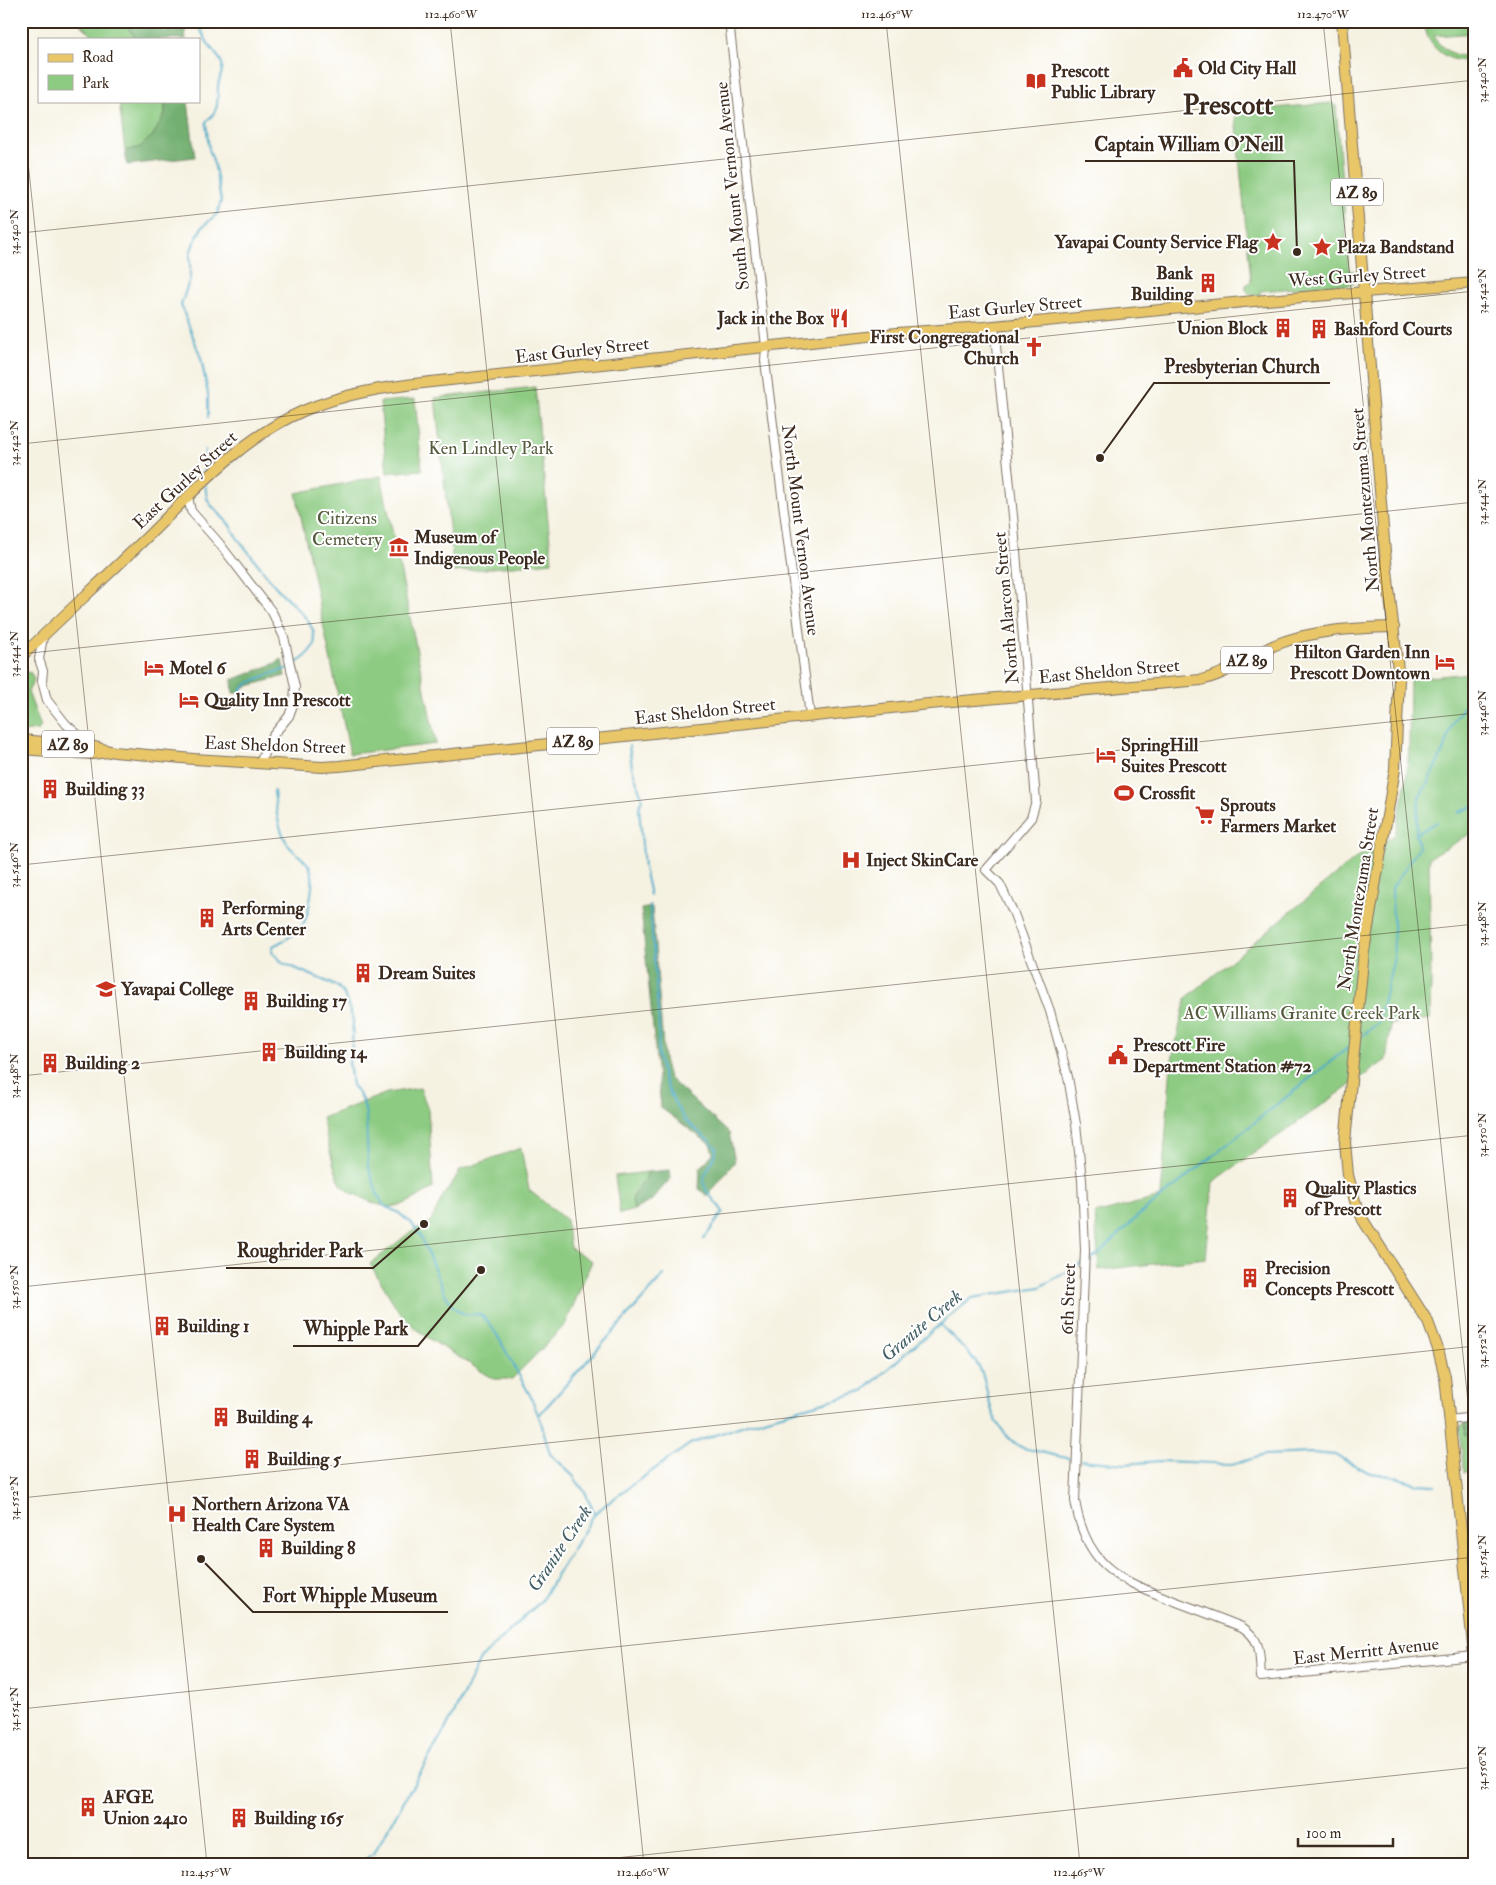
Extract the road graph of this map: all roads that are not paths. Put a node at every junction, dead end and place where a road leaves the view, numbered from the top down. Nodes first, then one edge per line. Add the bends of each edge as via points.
1 (729, 21) edge
2 (1342, 21) edge
3 (1475, 283) edge
4 (1364, 293) junction
5 (1241, 302) joint
6 (994, 326) junction
7 (766, 346) junction
8 (188, 497) junction
9 (1394, 627) junction
10 (43, 637) junction
11 (21, 657) edge
12 (1029, 695) junction
13 (810, 716) junction
14 (21, 740) edge
15 (90, 746) junction
16 (21, 749) edge
17 (114, 752) junction
18 (260, 763) junction
19 (986, 870) joint
20 (1475, 1417) edge
21 (1450, 1420) junction
22 (1474, 1656) edge
23 (1475, 1666) edge
24 (1262, 1677) joint

1 - 7 street, South Mount Vernon Avenue
2 - 4 main road, AZ 89
3 - 4 main road, West Gurley Street
4 - 5 main road, West Gurley Street
4 - 9 main road, North Montezuma Street / AZ 89
5 - 6 main road, East Gurley Street
6 - 7 main road, East Gurley Street
6 - 12 street, North Alarcon Street
7 - 8 main road, East Gurley Street via 348,394 277,424 233,456
7 - 13 street, North Mount Vernon Avenue
8 - 10 main road, East Gurley Street
8 - 18 street via 191,511 272,612 284,637 295,687 294,702
9 - 12 main road, East Sheldon Street / AZ 89 via 1312,633 1291,639 1207,678
9 - 21 main road, North Montezuma Street via 1399,679 1395,769 1364,951 1345,1142 1348,1175 1355,1201 1368,1229 1428,1322 1445,1377
10 - 11 main road, East Gurley Street
10 - 15 street via 39,659 47,700 66,724
12 - 13 main road, East Sheldon Street / AZ 89
12 - 19 street, North Alarcon Street via 1036,801 1031,818
13 - 18 main road, East Sheldon Street / AZ 89 via 339,766
14 - 15 main road, East Sheldon Street / AZ 89
15 - 17 main road, East Sheldon Street / AZ 89
16 - 17 main road, East Sheldon Street / AZ 89 via 92,754
17 - 18 main road, East Sheldon Street / AZ 89
19 - 24 street, 6th Street via 1000,884 1014,914 1050,1011 1076,1124 1085,1250 1075,1501 1079,1520 1086,1538 1103,1563 1118,1575 1132,1584 1242,1627 1252,1634 1258,1644
20 - 21 street
21 - 22 main road, North Montezuma Street
22 - 23 main road, North Montezuma Street
22 - 24 street, East Merritt Avenue

